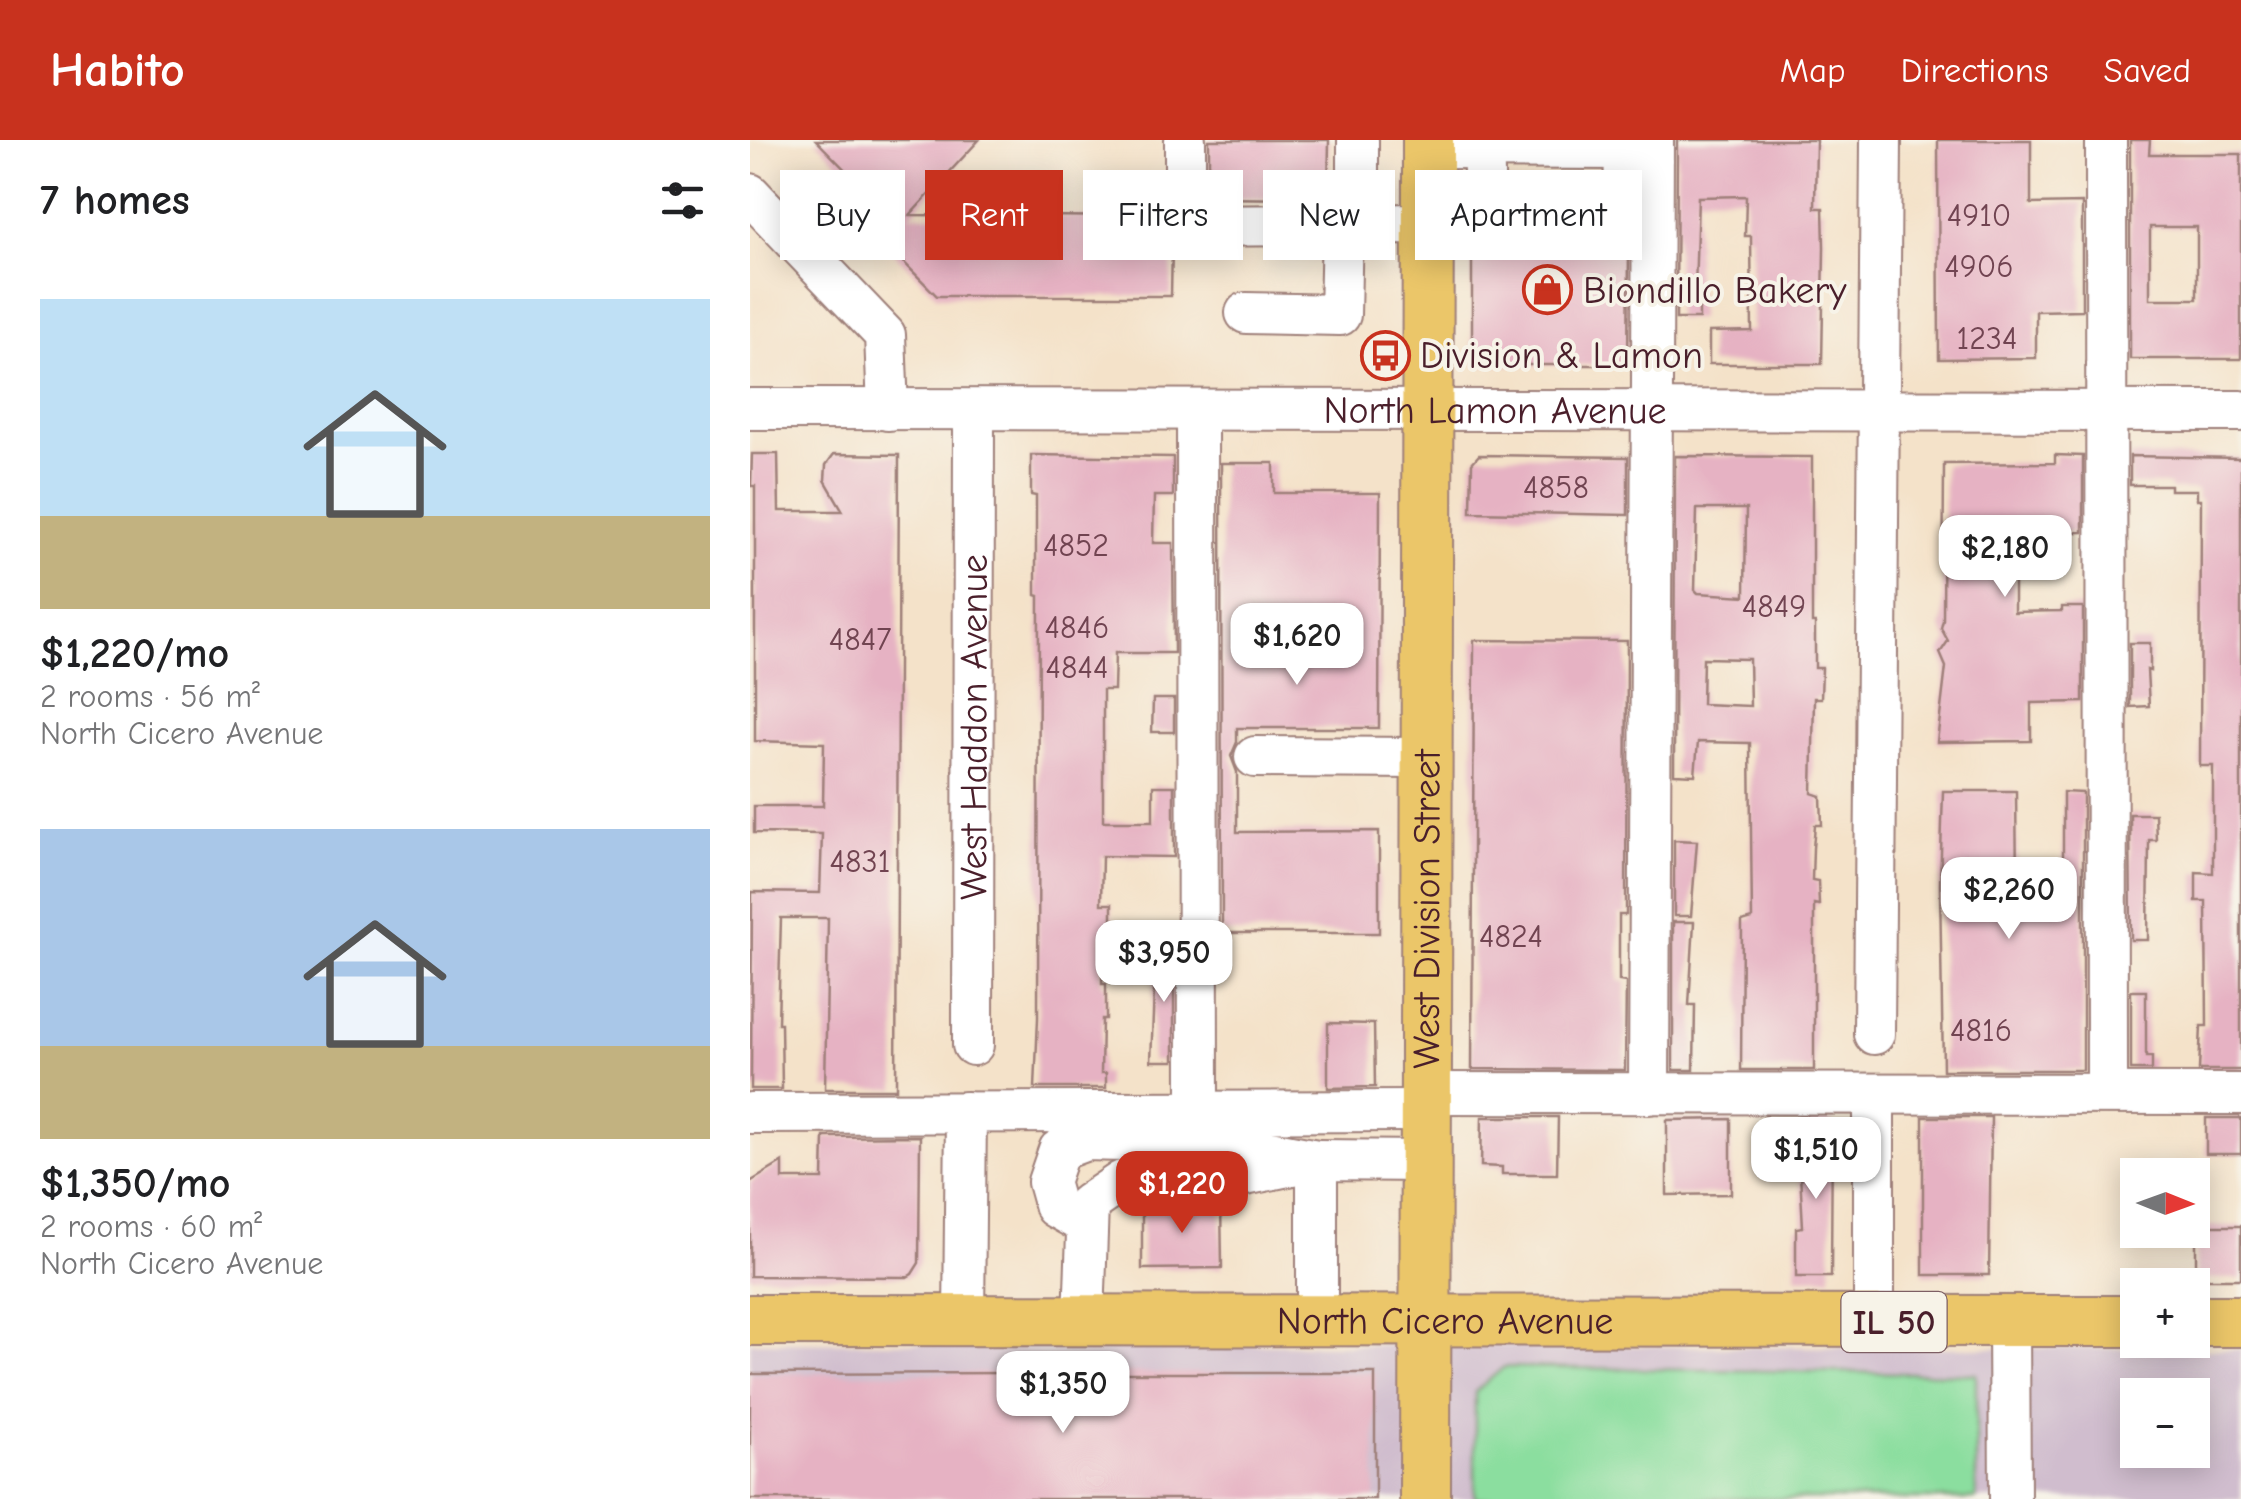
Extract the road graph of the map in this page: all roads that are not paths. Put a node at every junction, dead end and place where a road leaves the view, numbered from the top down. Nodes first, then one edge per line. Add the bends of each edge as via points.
1 (1185, 140) edge
2 (1358, 140) edge
3 (1881, 140) edge
4 (2106, 140) edge
5 (1483, 143) edge
6 (1635, 143) edge
7 (1428, 144) edge
8 (1355, 170) edge
9 (1428, 170) edge
10 (750, 194) edge
11 (1263, 226) edge
12 (1346, 260) edge
13 (1428, 260) edge
14 (1246, 313) dead end
15 (750, 409) edge
16 (888, 410) junction
17 (974, 410) junction
18 (1197, 410) junction
19 (1428, 410) junction
20 (1652, 410) junction
21 (1881, 411) junction
22 (2105, 411) junction
23 (2241, 411) edge
24 (1255, 757) dead end
25 (1426, 758) junction
26 (1874, 1034) dead end
27 (973, 1045) dead end
28 (2106, 1093) junction
29 (1649, 1094) junction
30 (1874, 1094) junction
31 (2241, 1094) edge
32 (1425, 1102) junction
33 (966, 1112) junction
34 (1198, 1112) junction
35 (750, 1113) edge
36 (1316, 1160) junction
37 (1425, 1161) junction
38 (1087, 1225) junction
39 (750, 1320) edge
40 (964, 1320) junction
41 (1084, 1320) junction
42 (1317, 1320) junction
43 (1424, 1321) junction
44 (2120, 1321) edge
45 (2210, 1321) edge
46 (2241, 1321) edge
47 (1874, 1322) junction
48 (2009, 1322) junction
49 (1425, 1499) edge
50 (2010, 1499) edge

1 - 11 street via 1185,226
2 - 8 street
3 - 21 street
4 - 22 street
5 - 6 street
5 - 6 street via 1485,208 1495,214 1606,218 1624,214
5 - 7 street
6 - 20 street
7 - 9 main road, West Division Street
10 - 16 street via 885,335
12 - 14 street via 1340,316
13 - 19 main road, West Division Street
15 - 16 street, North Lamon Avenue
16 - 17 street, North Lamon Avenue
17 - 18 street, North Lamon Avenue
17 - 27 street, West Haddon Avenue
18 - 19 street, North Lamon Avenue
18 - 34 street
19 - 20 street, North Lamon Avenue
19 - 25 main road, West Division Street
20 - 21 street, North Lamon Avenue
20 - 29 street
21 - 22 street, North Lamon Avenue
21 - 26 street
22 - 23 street, North Lamon Avenue
22 - 28 street
24 - 25 street
25 - 32 main road, West Division Street
28 - 30 street
28 - 31 street
29 - 30 street
29 - 32 street
30 - 47 street
32 - 34 street
32 - 37 main road, West Division Street
33 - 34 street
33 - 35 street
33 - 40 street
36 - 37 street
36 - 38 street via 1230,1178 1122,1180 1088,1204
36 - 38 street via 1230,1144 1086,1140 1058,1150 1048,1182 1055,1207
36 - 42 street
37 - 43 main road, West Division Street
38 - 41 street
39 - 40 main road, North Cicero Avenue / IL 50
40 - 41 main road, North Cicero Avenue / IL 50
41 - 42 main road, North Cicero Avenue / IL 50
42 - 43 main road, North Cicero Avenue / IL 50
43 - 47 main road, North Cicero Avenue / IL 50
43 - 49 main road, West Division Street
44 - 48 main road, North Cicero Avenue / IL 50
45 - 46 main road
47 - 48 main road, North Cicero Avenue / IL 50
48 - 50 street

